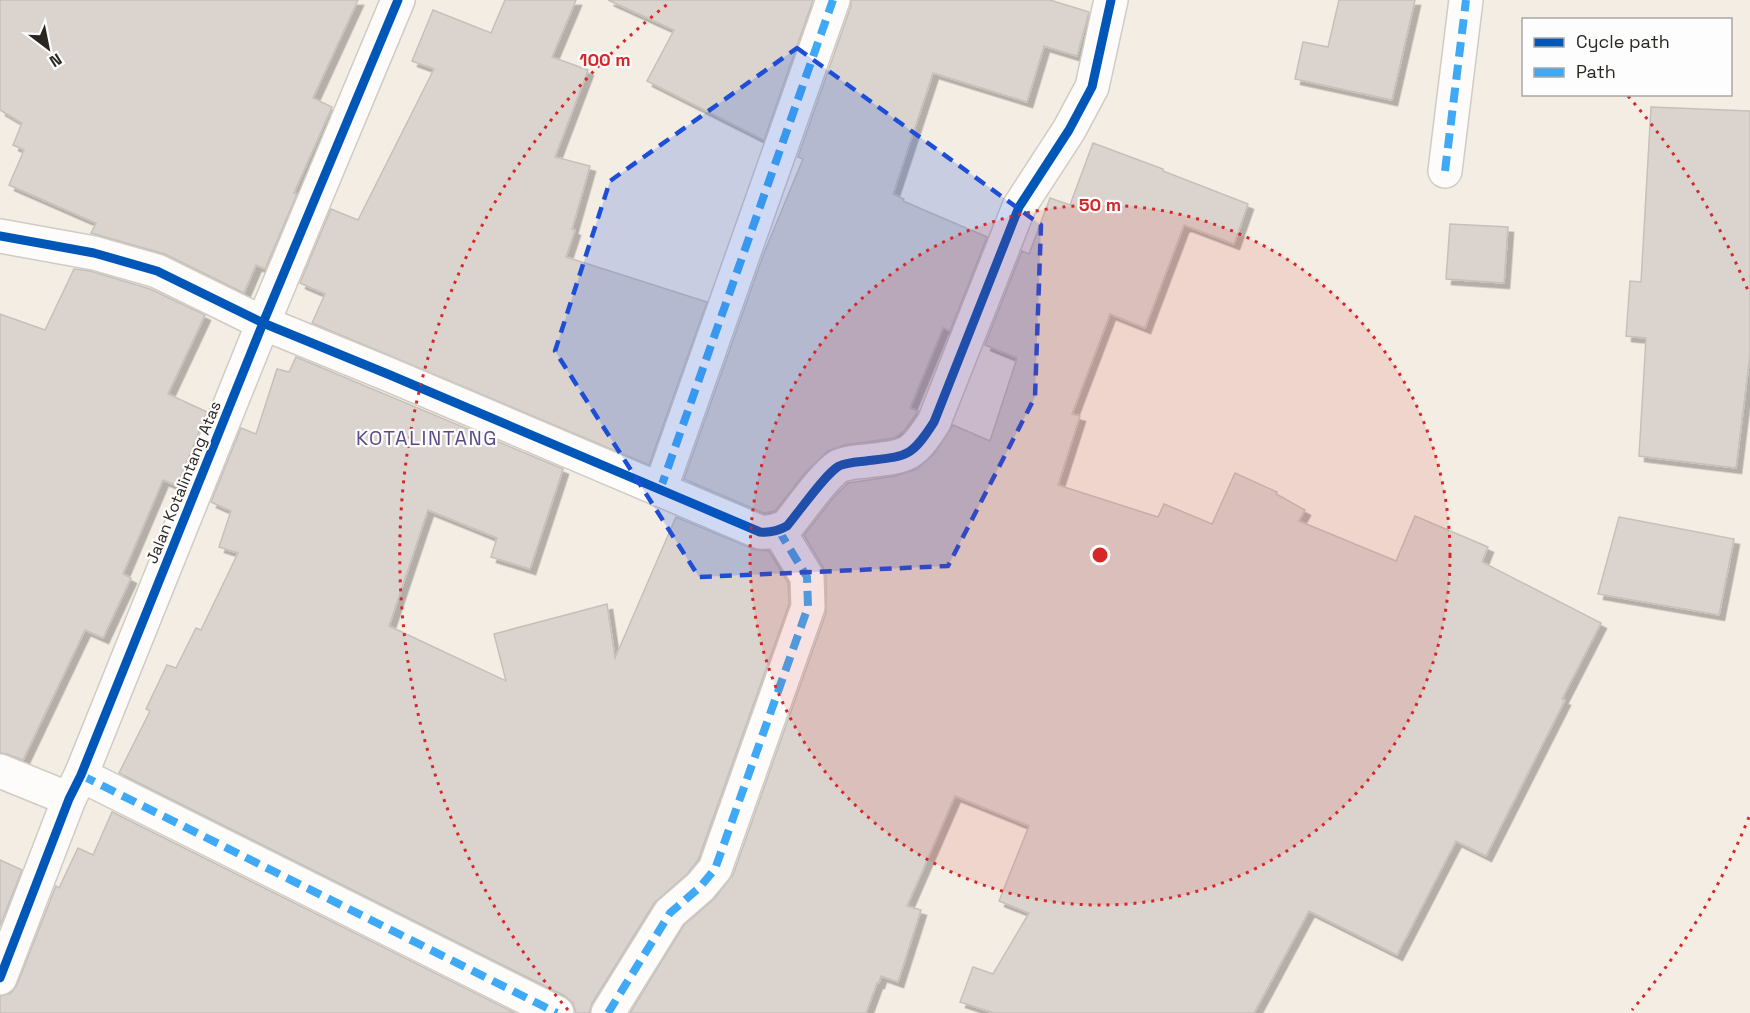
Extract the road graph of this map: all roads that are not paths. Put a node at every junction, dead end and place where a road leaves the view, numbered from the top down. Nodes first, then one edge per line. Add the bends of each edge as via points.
1 (398, 0) edge
2 (833, 0) edge
3 (1111, 0) edge
4 (1466, 0) edge
5 (1445, 171) dead end
6 (0, 236) edge
7 (263, 323) junction
8 (660, 490) junction
9 (779, 531) junction
10 (0, 771) edge
11 (75, 787) junction
12 (0, 978) edge
13 (557, 1013) edge
14 (608, 1013) edge

1 - 7 street, Jalan Kotalintang Atas
2 - 8 street
3 - 9 street via 1092,87 1019,207 934,422 914,450 899,456 848,462 836,468
4 - 5 street
6 - 7 street via 94,253 157,272
7 - 8 street
7 - 11 street, Jalan Kotalintang Atas
8 - 9 street via 760,532
9 - 14 street via 807,577 808,586 808,607 789,661 715,869 670,913
10 - 11 street
11 - 12 street, Jalan Kotalintang Atas
11 - 13 street

